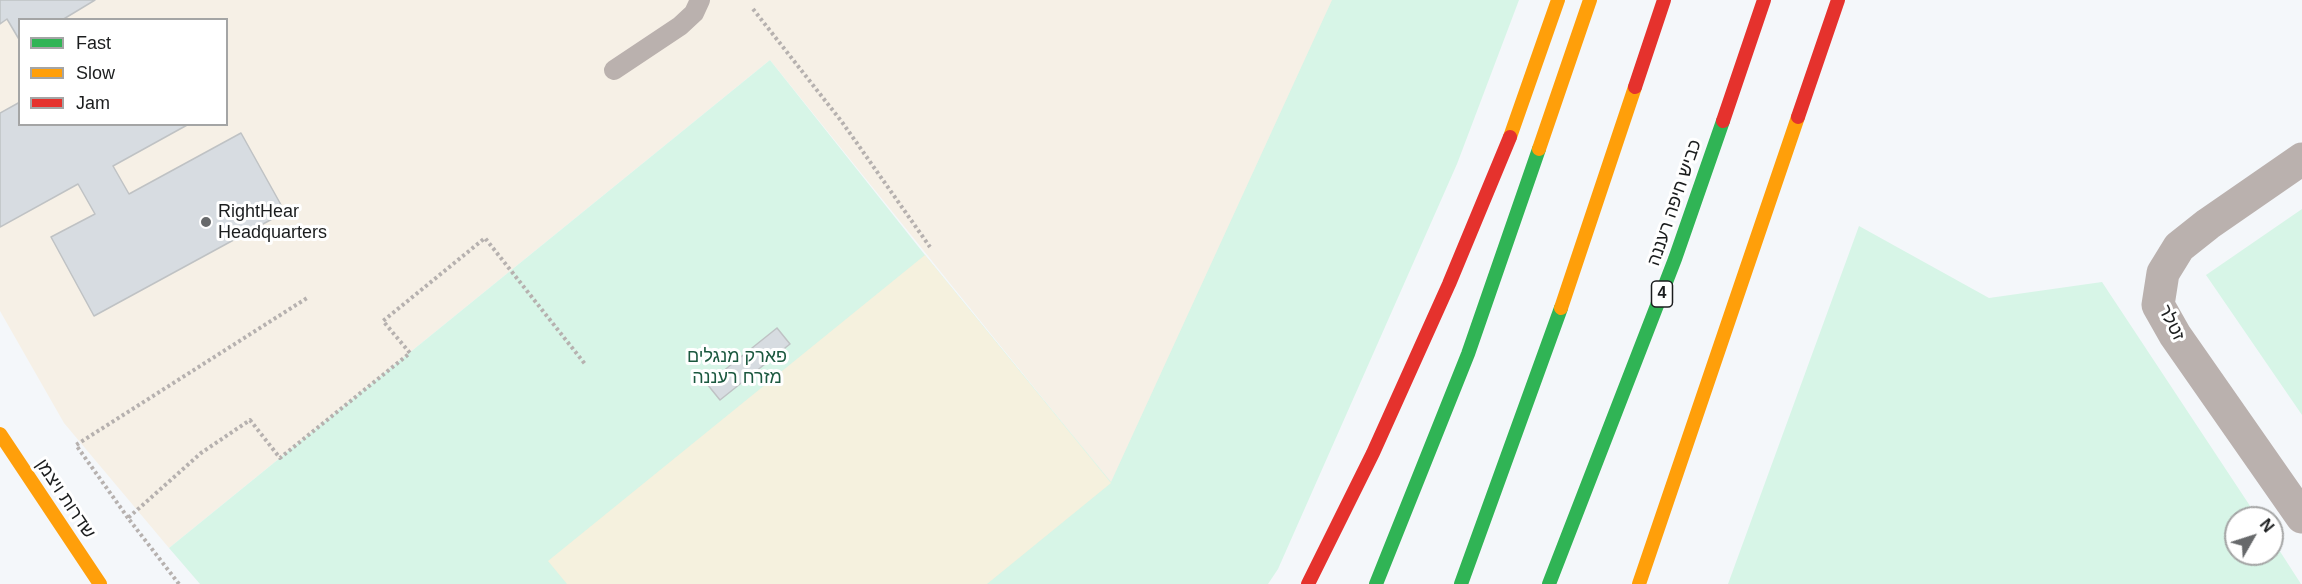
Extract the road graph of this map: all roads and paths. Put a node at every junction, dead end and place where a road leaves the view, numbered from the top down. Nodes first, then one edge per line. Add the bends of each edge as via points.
1 (700, 0) edge
2 (1558, 0) edge
3 (1590, 0) edge
4 (1664, 0) edge
5 (1764, 0) edge
6 (1838, 0) edge
7 (753, 9) dead end
8 (614, 70) dead end
9 (2302, 159) edge
10 (930, 247) dead end
11 (307, 298) dead end
12 (585, 364) dead end
13 (0, 434) edge
14 (2302, 517) edge
15 (128, 518) junction
16 (100, 584) edge
17 (179, 584) edge
18 (1308, 584) edge
19 (1376, 584) edge
20 (1461, 584) edge
21 (1549, 584) edge
22 (1639, 584) edge

1 - 8 lane via 680,26
2 - 18 main road via 1502,159 1449,284
3 - 19 main road via 1468,354
4 - 20 main road via 1587,235
5 - 21 main road, כביש חיפה רעננה / 4 via 1675,259
6 - 22 main road
7 - 10 path via 842,122
9 - 14 street, זטלר via 2179,247 2163,273 2158,305
11 - 15 path via 76,445
12 - 15 path via 485,238 383,321 410,352 280,458 250,420 201,453
13 - 16 main road, שדרות ויצמן
15 - 17 path

